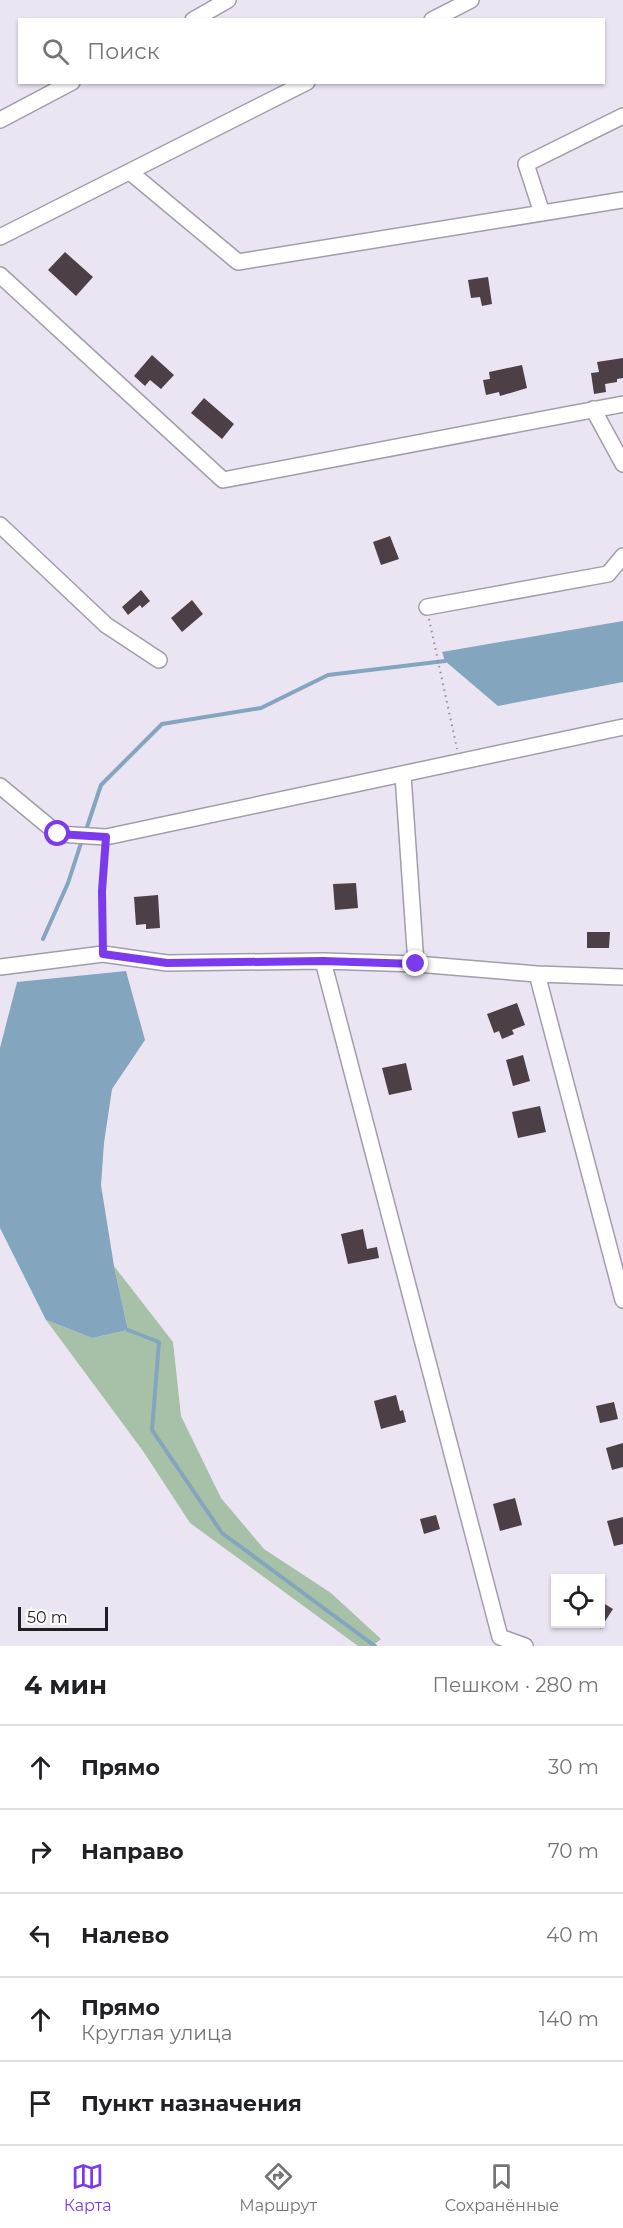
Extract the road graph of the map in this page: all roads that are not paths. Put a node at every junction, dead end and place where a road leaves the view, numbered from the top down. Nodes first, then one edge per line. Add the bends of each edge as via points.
1 (228, 0) edge
2 (471, 0) edge
3 (196, 18) edge
4 (436, 18) edge
5 (68, 84) edge
6 (303, 84) edge
7 (623, 116) edge
8 (0, 120) edge
9 (130, 172) junction
10 (623, 200) edge
11 (542, 213) junction
12 (0, 237) edge
13 (0, 275) edge
14 (623, 404) edge
15 (593, 409) junction
16 (623, 464) edge
17 (0, 525) edge
18 (623, 556) edge
19 (427, 607) road end
20 (159, 660) dead end
21 (623, 727) edge
22 (403, 775) junction
23 (0, 786) edge
24 (323, 961) junction
25 (416, 964) junction
26 (0, 967) edge
27 (537, 974) junction
28 (623, 977) edge
29 (623, 1300) edge
30 (525, 1646) edge

1 - 3 street
2 - 4 street
5 - 8 street
6 - 9 street
7 - 11 street via 526,164
9 - 11 street via 238,262
9 - 12 street
10 - 11 street
13 - 15 street via 223,480
14 - 15 street
15 - 16 street
17 - 20 street via 106,625
18 - 19 street via 608,574
21 - 22 street
22 - 23 street via 106,837 58,834
22 - 25 street
24 - 25 street
24 - 26 street via 167,963 103,954
24 - 30 street via 500,1637
25 - 27 street
27 - 28 street
27 - 29 street

